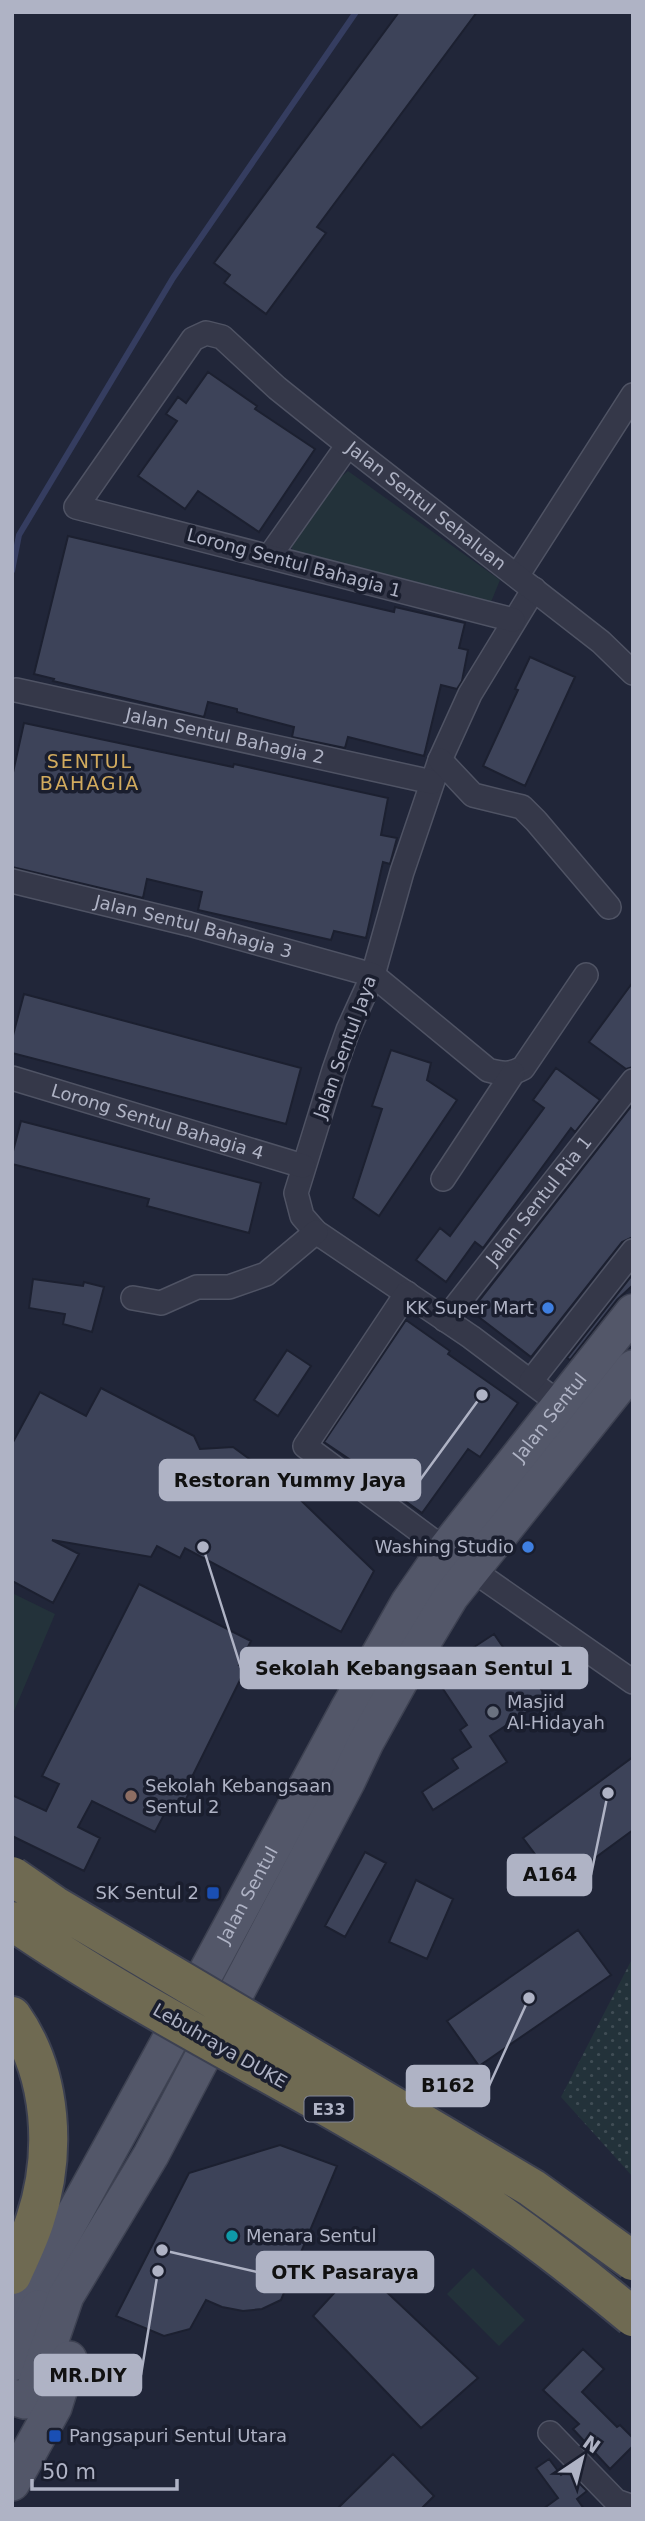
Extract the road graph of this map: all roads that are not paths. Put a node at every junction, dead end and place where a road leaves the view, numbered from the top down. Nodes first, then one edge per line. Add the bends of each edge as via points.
1 (633, 395) edge
2 (348, 445) junction
3 (76, 506) joint
4 (269, 557) junction
5 (525, 582) junction
6 (513, 620) junction
7 (633, 673) edge
8 (16, 690) dead end
9 (436, 771) junction
10 (12, 881) edge
11 (609, 907) dead end
12 (373, 975) junction
13 (586, 975) dead end
14 (513, 1073) junction
15 (12, 1077) edge
16 (633, 1081) edge
17 (303, 1166) junction
18 (443, 1179) dead end
19 (316, 1232) junction
20 (633, 1251) edge
21 (407, 1293) junction
22 (133, 1298) dead end
23 (633, 1312) edge
24 (445, 1320) junction
25 (633, 1368) edge
26 (531, 1381) junction
27 (560, 1404) junction
28 (458, 1560) junction
29 (633, 1682) edge
30 (12, 1876) edge
31 (12, 1921) edge
32 (12, 2017) edge
33 (129, 2115) junction
34 (157, 2143) junction
35 (633, 2260) edge
36 (12, 2275) edge
37 (633, 2317) edge
38 (12, 2327) edge
39 (12, 2363) edge
40 (12, 2397) edge
41 (550, 2432) dead end
42 (12, 2483) edge
43 (633, 2507) edge

1 - 5 street, Jalan Sentul Jaya
2 - 3 street, Jalan Sentul Sehaluan via 222,337 206,333 193,339
2 - 4 street
2 - 5 street, Jalan Sentul Sehaluan
3 - 4 street, Lorong Sentul Bahagia 1
4 - 6 street, Lorong Sentul Bahagia 1
5 - 6 street, Jalan Sentul Jaya
5 - 7 street, Jalan Sentul Sehaluan
6 - 9 street, Jalan Sentul Jaya via 470,694
8 - 9 street, Jalan Sentul Bahagia 2
9 - 11 street via 473,795 522,807
9 - 12 street, Jalan Sentul Jaya
10 - 12 street, Jalan Sentul Bahagia 3
12 - 14 street via 488,1070
12 - 17 street, Jalan Sentul Jaya via 348,1030
13 - 14 street via 523,1068
14 - 18 street
15 - 17 street, Lorong Sentul Bahagia 4
16 - 24 street, Jalan Sentul Ria 1
17 - 19 street, Jalan Sentul Jaya via 296,1193 302,1216
19 - 21 street, Jalan Sentul Jaya
19 - 22 street via 266,1273 229,1287 197,1287 161,1303
20 - 26 street
21 - 24 street, Jalan Sentul Jaya
21 - 28 street via 305,1446
23 - 27 main road, Jalan Sentul
24 - 26 street, Jalan Sentul Jaya
25 - 28 main road, Jalan Sentul
26 - 27 street, Jalan Sentul Jaya
27 - 28 main road, Jalan Sentul
28 - 29 street
28 - 33 main road, Jalan Sentul via 409,1602
28 - 34 main road, Jalan Sentul via 451,1596 372,1730
30 - 35 highway, Lebuhraya DUKE / E33, bridge via 532,2188
31 - 37 highway, Lebuhraya DUKE / E33, bridge via 424,2164 496,2212
32 - 36 highway via 37,2063 46,2107 48,2154 35,2220
33 - 38 main road, Jalan Sentul
33 - 39 main road
34 - 40 main road via 66,2296 32,2395 25,2402
34 - 42 main road, Jalan Sentul via 81,2311 54,2407
41 - 43 street via 616,2501

